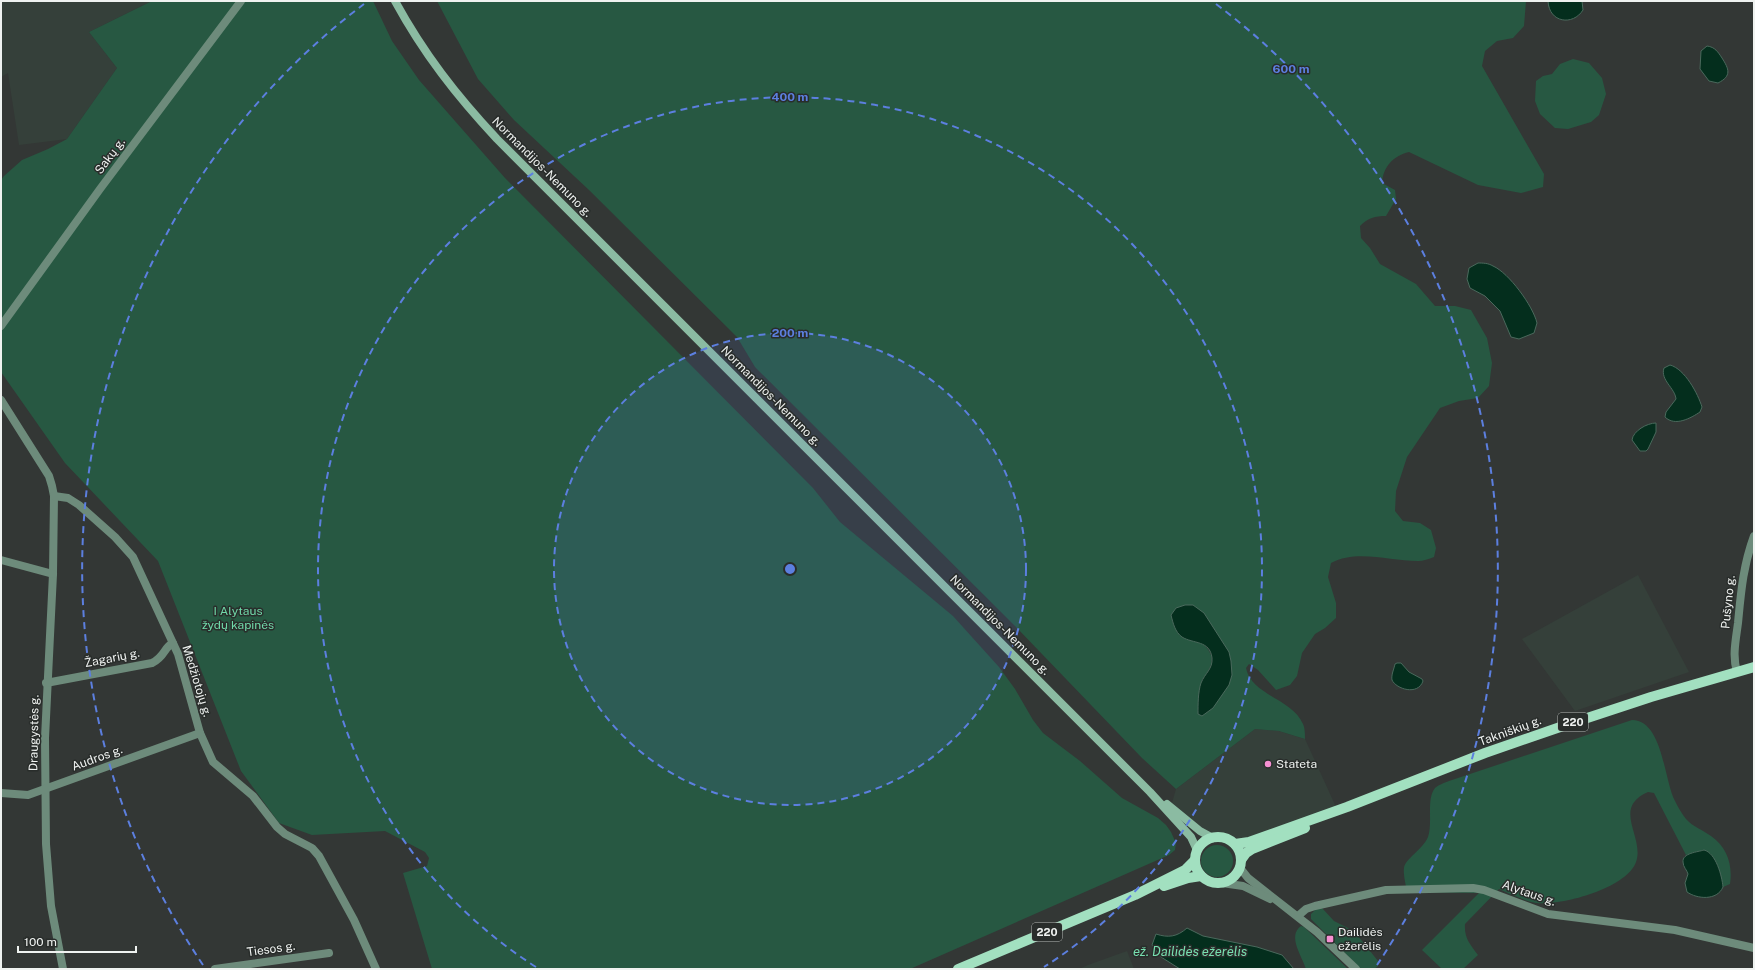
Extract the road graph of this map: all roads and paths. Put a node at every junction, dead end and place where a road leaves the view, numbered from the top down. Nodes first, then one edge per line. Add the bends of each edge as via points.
1 (242, 1) edge
2 (395, 1) edge
3 (1, 326) edge
4 (1, 400) edge
5 (54, 496) junction
6 (1754, 536) edge
7 (1, 560) edge
8 (53, 574) junction
9 (173, 643) junction
10 (1754, 668) edge
11 (1737, 672) junction
12 (46, 683) junction
13 (200, 733) junction
14 (45, 790) junction
15 (1150, 792) junction
16 (1, 793) edge
17 (1347, 807) junction
18 (1213, 838) junction
19 (1235, 844) junction
20 (1196, 855) junction
21 (1240, 864) junction
22 (1201, 876) junction
23 (1222, 883) junction
24 (1135, 895) junction
25 (1285, 907) junction
26 (1298, 916) junction
27 (1754, 948) edge
28 (329, 953) dead end
29 (63, 969) edge
30 (215, 969) edge
31 (376, 969) edge
32 (958, 969) edge
33 (1356, 969) edge

1 - 3 street, Sakų g. via 100,189
2 - 15 main road, Normandijos-Nemuno g. via 430,60 449,86 497,139
4 - 5 street via 49,476
5 - 8 street, Draugystės g.
5 - 9 street, Medžiotojų g. via 68,498 79,504 130,553
6 - 11 street, Pušyno g. via 1742,578 1734,656
7 - 8 street
8 - 12 street, Draugystės g.
9 - 12 street, Žagarių g. via 160,659 152,663
9 - 13 street, Medžiotojų g. via 183,667
10 - 11 main road, Takniškių g. / 220
11 - 17 main road, Takniškių g. / 220 via 1566,724
12 - 14 street, Draugystės g.
13 - 14 street, Audros g.
13 - 31 street, Medžiotojų g. via 213,762 253,796 277,827 312,848 319,856 354,920
14 - 16 street, Audros g. via 28,795
14 - 29 street, Draugystės g. via 50,906
15 - 18 main road, Normandijos-Nemuno g. via 1200,831
15 - 20 main road, Normandijos-Nemuno g. via 1191,837
17 - 19 main road, 220 via 1249,842
17 - 21 main road, 220 via 1252,849 1246,853
18 - 19 main road via 1221,837
18 - 20 main road, 220 via 1204,842
19 - 21 main road via 1240,852
20 - 22 main road via 1196,869
20 - 24 main road, 220 via 1185,870
21 - 23 main road, 220 via 1236,875
21 - 25 street via 1248,878
22 - 23 main road via 1207,881
22 - 24 main road, 220
23 - 25 street via 1243,886
24 - 32 main road, 220
25 - 26 street
26 - 27 street, Alytaus g. via 1315,906 1386,890 1468,888 1484,890 1548,914 1675,930
26 - 33 street
28 - 30 street, Tiesos g.

